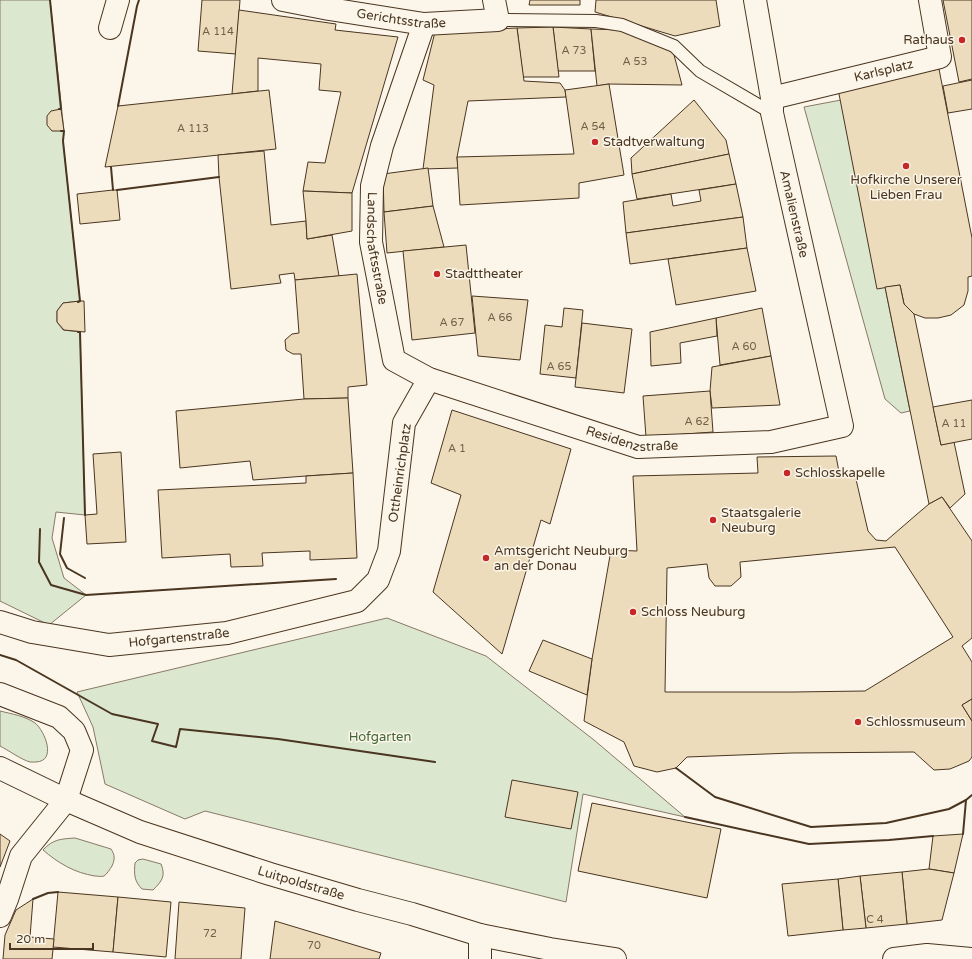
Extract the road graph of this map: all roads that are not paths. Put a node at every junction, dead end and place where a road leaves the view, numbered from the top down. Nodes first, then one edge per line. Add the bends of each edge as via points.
1 (118, 0) edge
2 (283, 0) edge
3 (755, 0) edge
4 (930, 0) edge
5 (496, 10) edge
6 (424, 24) junction
7 (110, 28) dead end
8 (772, 106) junction
9 (429, 379) junction
10 (842, 426) joint
11 (357, 601) joint
12 (0, 622) edge
13 (0, 694) edge
14 (0, 768) edge
15 (66, 800) junction
16 (0, 916) edge
17 (480, 935) junction
18 (480, 959) edge
19 (615, 959) edge
20 (894, 959) edge
21 (971, 959) edge

1 - 7 street
2 - 6 street, Gerichtsstraße
3 - 8 street, Amalienstraße
4 - 8 street, Karlsplatz via 940,57
5 - 6 street, Gerichtsstraße
5 - 8 lane via 622,25 674,46 700,71
6 - 9 street, Landschaftsstraße via 382,146 372,186 371,242 394,360
8 - 10 street, Amalienstraße
9 - 10 street, Residenzstraße via 638,446 771,442
9 - 11 street, Ottheinrichplatz via 404,423 389,551 378,580
11 - 12 street, Hofgartenstraße via 227,633 109,646 32,632
13 - 15 street via 59,717 74,731 82,750
14 - 15 street, Luitpoldstraße
15 - 16 street via 21,856
15 - 17 street, Luitpoldstraße via 140,832 270,874
17 - 18 street
17 - 19 street, Luitpoldstraße
20 - 21 street via 927,955

